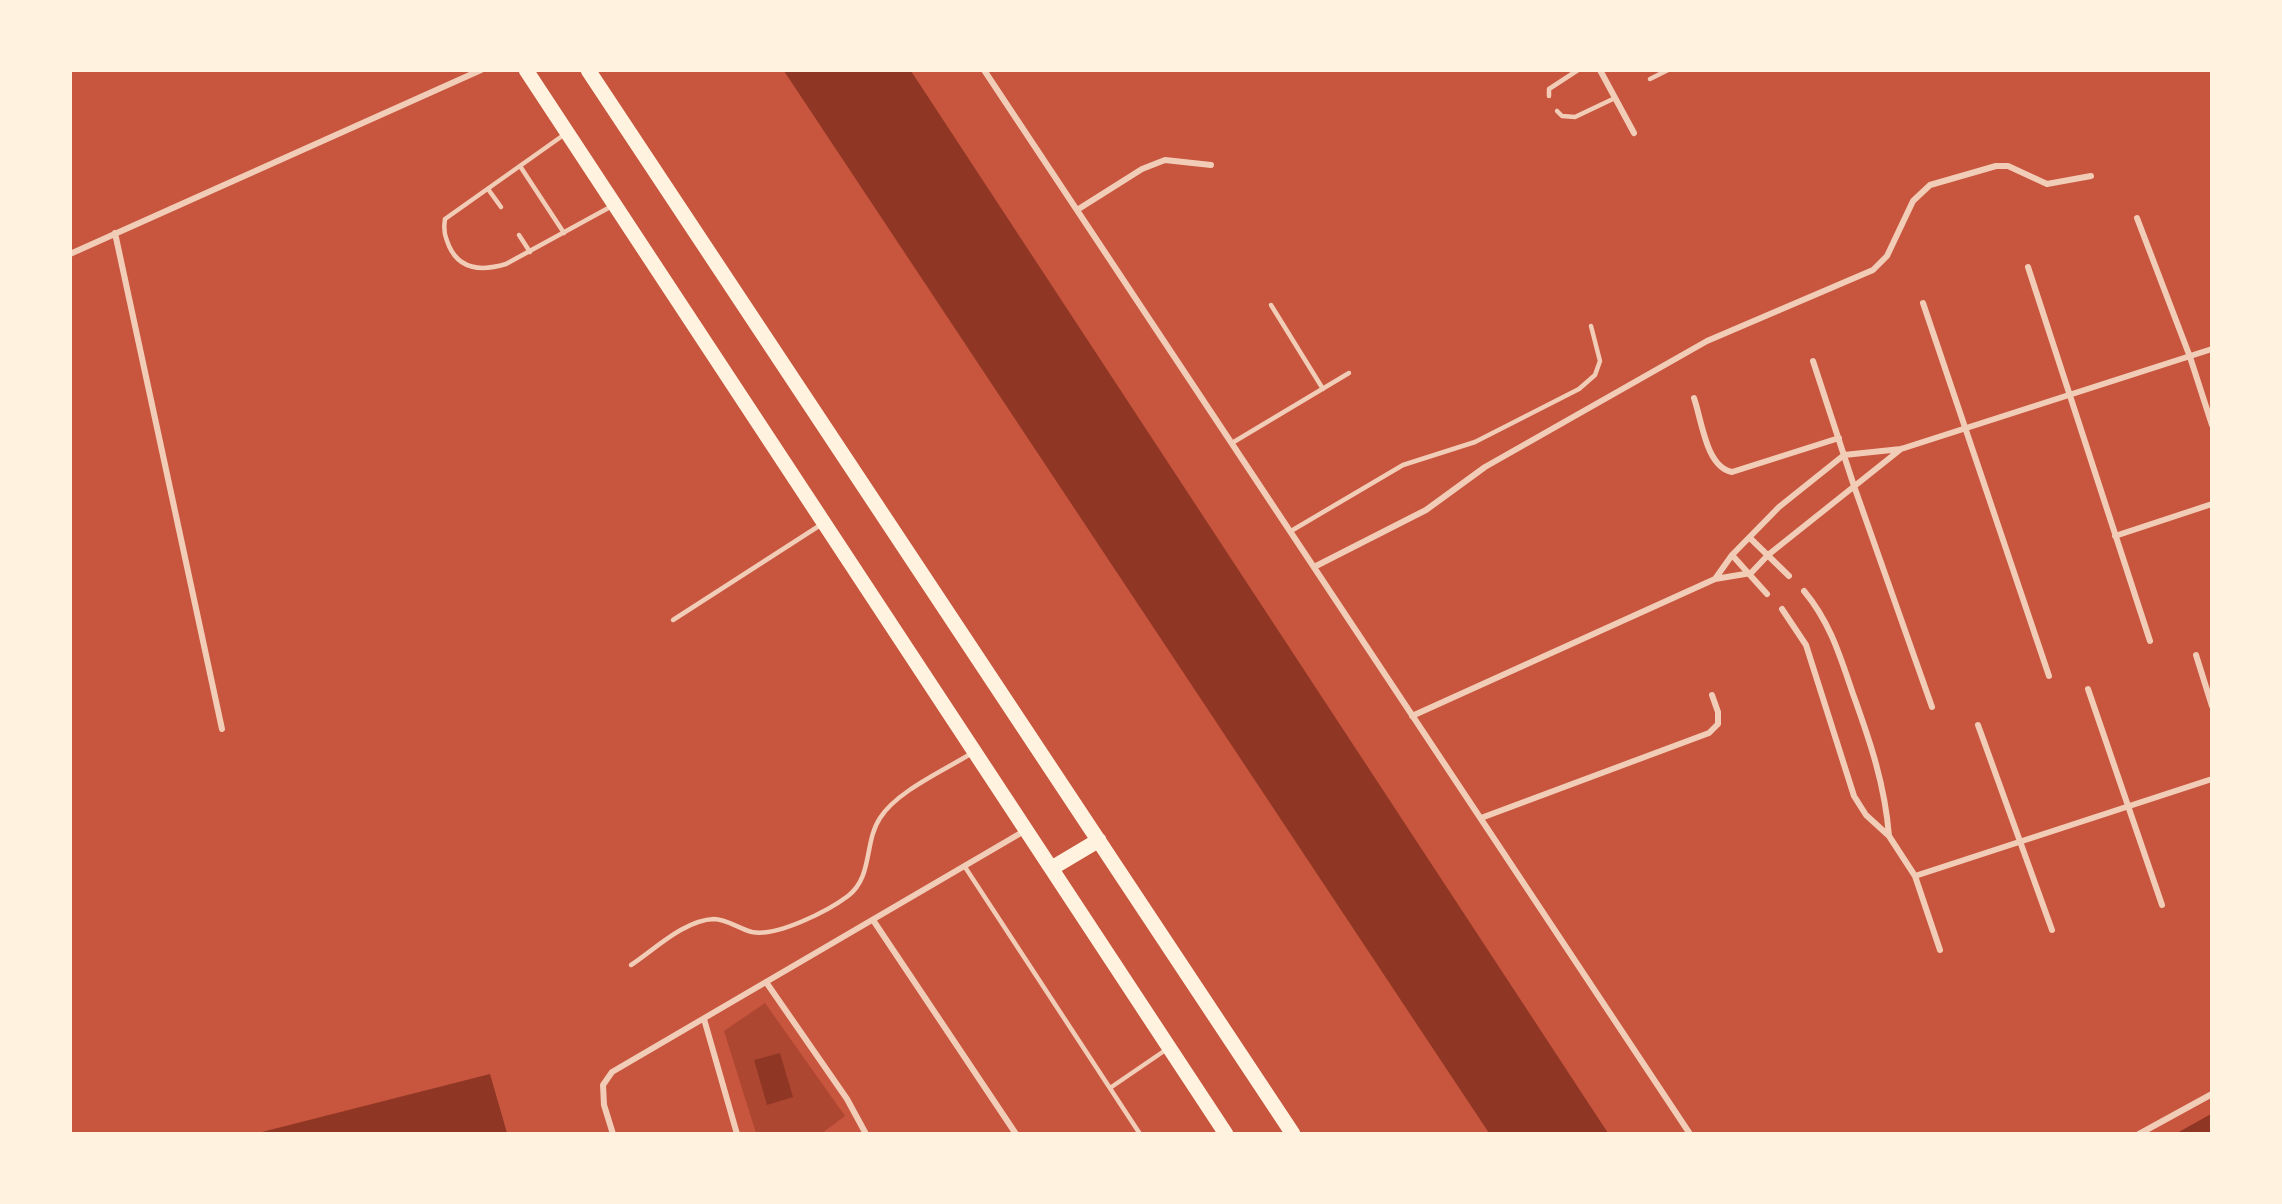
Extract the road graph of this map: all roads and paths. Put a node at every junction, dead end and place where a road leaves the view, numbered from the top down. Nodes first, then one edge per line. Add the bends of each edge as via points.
1 (481, 70) edge
2 (526, 70) edge
3 (588, 70) edge
4 (1578, 70) edge
5 (1600, 70) edge
6 (1668, 70) edge
7 (986, 71) edge
8 (1650, 79) dead end
9 (1549, 96) dead end
10 (1615, 98) junction
11 (1557, 111) dead end
12 (567, 133) junction
13 (1634, 133) dead end
14 (1211, 165) dead end
15 (520, 166) junction
16 (2091, 176) dead end
17 (488, 189) junction
18 (614, 205) junction
19 (501, 207) dead end
20 (1077, 210) junction
21 (2137, 218) dead end
22 (115, 233) junction
23 (564, 233) junction
24 (519, 235) dead end
25 (530, 252) junction
26 (70, 254) edge
27 (2028, 267) dead end
28 (1923, 303) dead end
29 (1271, 306) dead end
30 (1591, 326) dead end
31 (2211, 349) edge
32 (2190, 357) junction
33 (1813, 361) dead end
34 (1349, 373) dead end
35 (1323, 389) junction
36 (2069, 396) junction
37 (1694, 398) dead end
38 (2211, 424) edge
39 (1965, 430) junction
40 (1839, 438) junction
41 (1232, 443) junction
42 (1901, 449) junction
43 (1844, 455) junction
44 (1854, 486) junction
45 (2211, 504) edge
46 (825, 522) junction
47 (1291, 531) junction
48 (2115, 536) junction
49 (1750, 538) junction
50 (1732, 555) junction
51 (1767, 555) junction
52 (1314, 567) junction
53 (1751, 573) junction
54 (1789, 576) dead end
55 (1715, 579) junction
56 (1804, 591) dead end
57 (1767, 594) dead end
58 (1782, 609) dead end
59 (673, 620) dead end
60 (2150, 641) dead end
61 (2196, 654) dead end
62 (2049, 676) dead end
63 (2088, 689) dead end
64 (1712, 695) dead end
65 (2211, 706) edge
66 (1932, 707) dead end
67 (1412, 716) junction
68 (1978, 725) dead end
69 (222, 729) dead end
70 (975, 752) junction
71 (2211, 778) edge
72 (2127, 807) junction
73 (1481, 818) junction
74 (1027, 830) junction
75 (1889, 836) junction
76 (1099, 840) junction
77 (2020, 842) junction
78 (965, 867) junction
79 (1052, 868) junction
80 (1915, 876) junction
81 (2162, 905) dead end
82 (873, 920) junction
83 (2052, 930) dead end
84 (1940, 951) dead end
85 (631, 965) dead end
86 (766, 982) junction
87 (704, 1019) junction
88 (1170, 1048) junction
89 (1110, 1088) junction
90 (2211, 1094) edge
91 (613, 1134) edge
92 (737, 1134) edge
93 (866, 1134) edge
94 (1016, 1134) edge
95 (1140, 1134) edge
96 (1226, 1134) edge
97 (1293, 1134) edge
98 (1690, 1134) edge
99 (2139, 1134) edge

1 - 22 street
2 - 12 main road
3 - 76 main road
4 - 9 lane via 1553,84
5 - 10 street
6 - 8 lane
7 - 20 street
10 - 11 lane via 1575,117 1562,116
10 - 13 street
12 - 15 lane
12 - 18 main road
14 - 20 street via 1165,160 1142,169
15 - 17 lane
15 - 23 lane
16 - 52 street via 2047,184 2008,166 1996,166 1930,184 1913,201 1887,256 1874,270 1707,341 1485,467 1426,510
17 - 19 lane
17 - 25 lane via 445,219 444,235 454,257 462,265 494,268
18 - 23 lane
18 - 46 main road
20 - 41 street
21 - 32 street
22 - 26 street
22 - 69 street
23 - 25 lane
24 - 25 lane
27 - 36 street
28 - 39 street
29 - 35 lane
30 - 47 lane via 1600,361 1595,375 1579,389 1475,442 1403,465
31 - 32 street
32 - 36 street
32 - 38 street
33 - 40 street
34 - 35 lane
35 - 41 lane
36 - 39 street
36 - 48 street
37 - 40 street via 1714,460 1723,470 1732,472
39 - 42 street
39 - 62 street
40 - 43 street
41 - 47 street
42 - 43 street
42 - 44 street
43 - 44 street
43 - 49 street via 1779,507
44 - 51 street
44 - 66 street
45 - 48 street
46 - 59 lane
46 - 70 main road
47 - 52 street
48 - 60 street
49 - 50 street
49 - 51 street
50 - 53 street
50 - 55 street
51 - 53 street
51 - 54 street
52 - 67 street
53 - 55 street
53 - 57 street
55 - 67 street
56 - 75 street via 1821,611 1833,635 1876,759 1886,798
58 - 75 street via 1806,645 1854,796 1866,815
61 - 65 street
63 - 72 street
64 - 73 street via 1718,724 1709,733
67 - 73 street
68 - 77 street
70 - 74 main road
70 - 85 lane via 893,801 871,834 861,882 849,896 771,933 753,932 715,919 693,924
71 - 72 street
72 - 77 street
72 - 81 street
73 - 98 street
74 - 78 street
74 - 79 main road
75 - 80 street
76 - 79 main road
76 - 97 main road
77 - 80 street
77 - 83 street
78 - 82 street
78 - 89 lane
79 - 88 main road
80 - 84 street
82 - 86 street
82 - 94 street
86 - 87 street
86 - 93 street via 848,1100
87 - 91 street via 612,1072 603,1085 604,1105
87 - 92 street
88 - 89 lane
88 - 96 main road
89 - 95 lane
90 - 99 street

